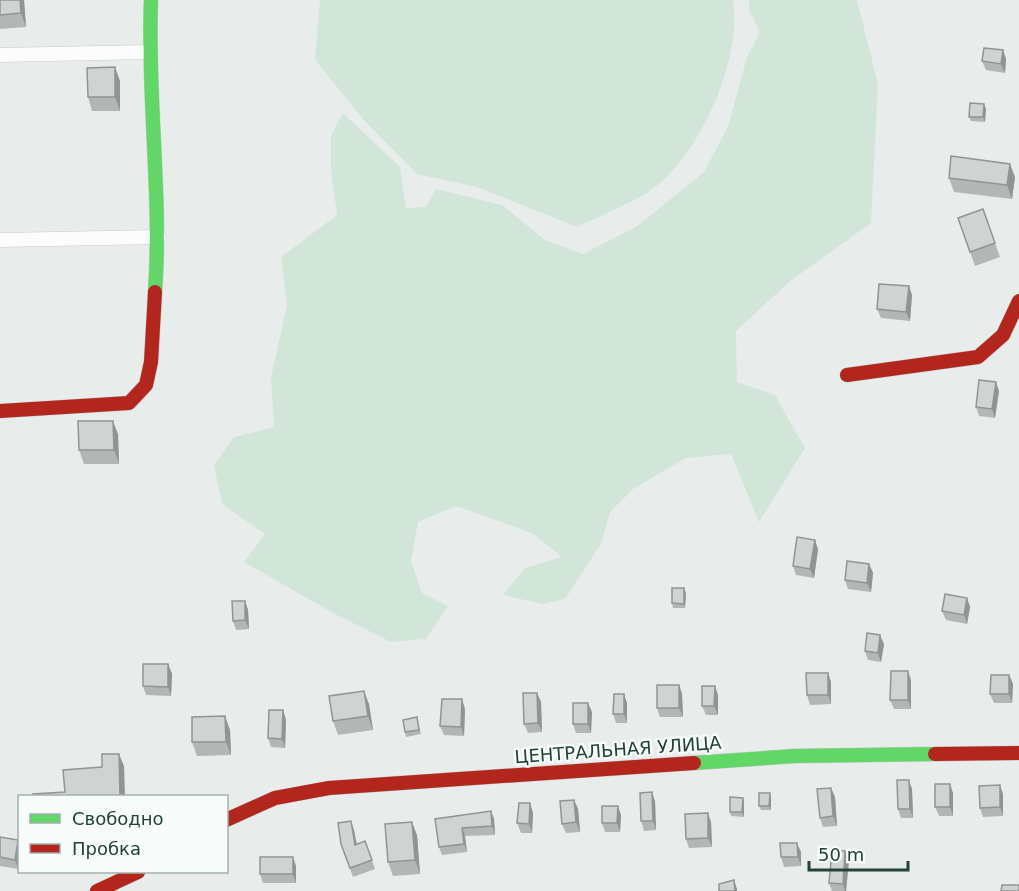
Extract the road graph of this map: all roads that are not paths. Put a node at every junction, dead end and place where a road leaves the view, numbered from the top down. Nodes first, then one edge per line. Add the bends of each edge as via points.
1 (151, 0) edge
2 (149, 52) junction
3 (0, 55) edge
4 (159, 237) junction
5 (0, 240) edge
6 (1019, 301) edge
7 (848, 375) dead end
8 (0, 411) edge
9 (1019, 753) edge
10 (228, 819) edge
11 (136, 873) edge
12 (97, 891) edge

1 - 2 street
2 - 3 street
2 - 4 street
4 - 5 street
4 - 8 street via 151,362 146,384 129,403
6 - 7 street via 1004,335 978,357
9 - 10 street, ЦЕНТРАЛЬНАЯ УЛИЦА via 795,756 329,788 270,797
11 - 12 street

